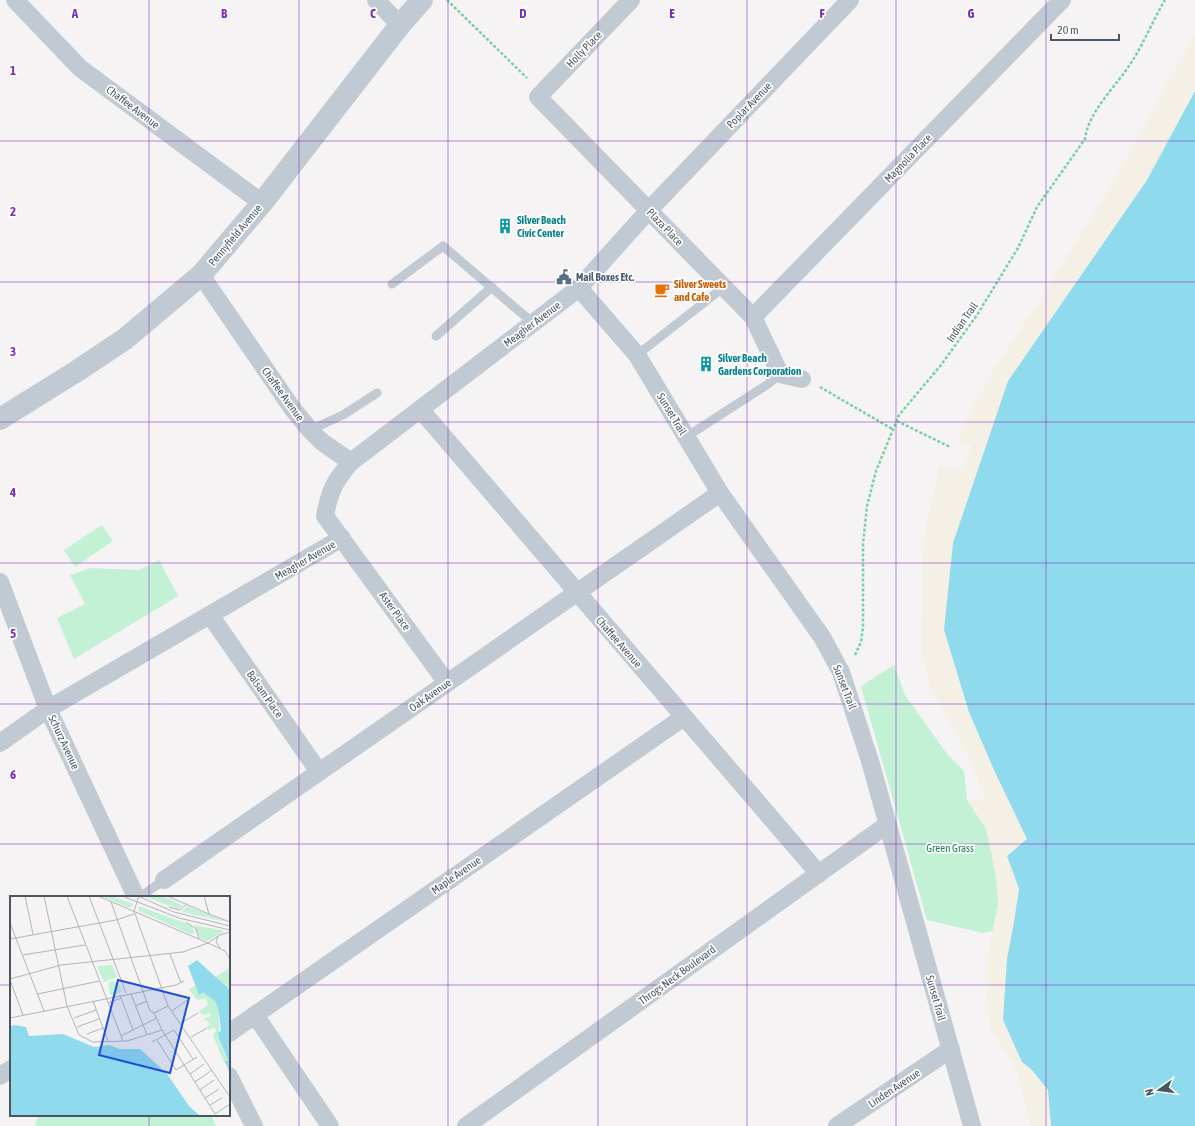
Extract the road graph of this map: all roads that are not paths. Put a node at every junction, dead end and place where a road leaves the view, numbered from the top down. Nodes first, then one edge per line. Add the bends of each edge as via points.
1 (15, 0) edge
2 (376, 0) edge
3 (422, 0) edge
4 (631, 0) edge
5 (850, 0) edge
6 (1062, 0) edge
7 (400, 25) junction
8 (538, 97) joint
9 (262, 203) junction
10 (648, 210) junction
11 (201, 275) junction
12 (392, 284) dead end
13 (492, 287) junction
14 (724, 287) junction
15 (579, 288) junction
16 (753, 317) junction
17 (533, 323) junction
18 (436, 336) dead end
19 (637, 355) junction
20 (780, 374) junction
21 (802, 379) road end
22 (377, 393) dead end
23 (420, 409) junction
24 (0, 419) edge
25 (310, 430) junction
26 (686, 437) junction
27 (351, 462) junction
28 (720, 493) junction
29 (342, 538) junction
30 (0, 582) edge
31 (577, 593) junction
32 (210, 615) junction
33 (447, 683) junction
34 (48, 709) junction
35 (684, 717) junction
36 (0, 743) edge
37 (319, 772) junction
38 (888, 824) junction
39 (819, 874) junction
40 (164, 880) joint
41 (136, 896) edge
42 (141, 896) edge
43 (255, 1015) junction
44 (230, 1032) edge
45 (951, 1050) junction
46 (10, 1070) edge
47 (0, 1076) edge
48 (230, 1078) edge
49 (254, 1126) edge
50 (330, 1126) edge
51 (466, 1126) edge
52 (837, 1126) edge
53 (972, 1126) edge

1 - 9 street, Chaffee Avenue via 80,68
2 - 7 street
3 - 7 street, Pennyfield Avenue
4 - 8 street, Holly Place
5 - 10 street, Poplar Avenue
6 - 16 street, Magnolia Place
7 - 9 street, Pennyfield Avenue
8 - 10 street, Plaza Place
9 - 11 street, Pennyfield Avenue
10 - 14 street, Plaza Place
10 - 15 street, Meagher Avenue
11 - 24 street, Pennyfield Avenue via 125,339
11 - 25 street, Chaffee Avenue via 284,397
12 - 13 lane via 443,246
13 - 17 lane
13 - 18 lane
14 - 16 street, Plaza Place
14 - 19 lane
15 - 17 street, Meagher Avenue
15 - 19 street, Sunset Trail
16 - 20 street, Plaza Place
17 - 23 street, Meagher Avenue
19 - 26 street, Sunset Trail
20 - 21 street
20 - 26 lane
22 - 25 lane via 343,415
23 - 27 street, Meagher Avenue
23 - 31 street, Chaffee Avenue
25 - 27 street, Chaffee Avenue via 322,442
26 - 28 street, Sunset Trail
27 - 29 street, Meagher Avenue via 337,479 328,498 325,516
28 - 31 street, Oak Avenue
28 - 38 street, Sunset Trail via 822,637 841,672
29 - 32 street, Meagher Avenue
29 - 33 street, Aster Place
30 - 34 street, Schurz Avenue
31 - 33 street, Oak Avenue
31 - 35 street, Chaffee Avenue
32 - 34 street, Meagher Avenue
32 - 37 street, Balsam Place
33 - 37 street, Oak Avenue
34 - 36 street, Meagher Avenue
34 - 41 street, Schurz Avenue
35 - 39 street, Chaffee Avenue
35 - 43 street, Maple Avenue
37 - 40 street, Oak Avenue
38 - 39 street, Throgs Neck Boulevard
38 - 45 street, Sunset Trail
39 - 51 street, Throgs Neck Boulevard
40 - 42 lane, Oak Avenue
43 - 44 street, Maple Avenue
43 - 50 street
45 - 52 street, Linden Avenue
45 - 53 street, Sunset Trail
46 - 47 street
48 - 49 street

